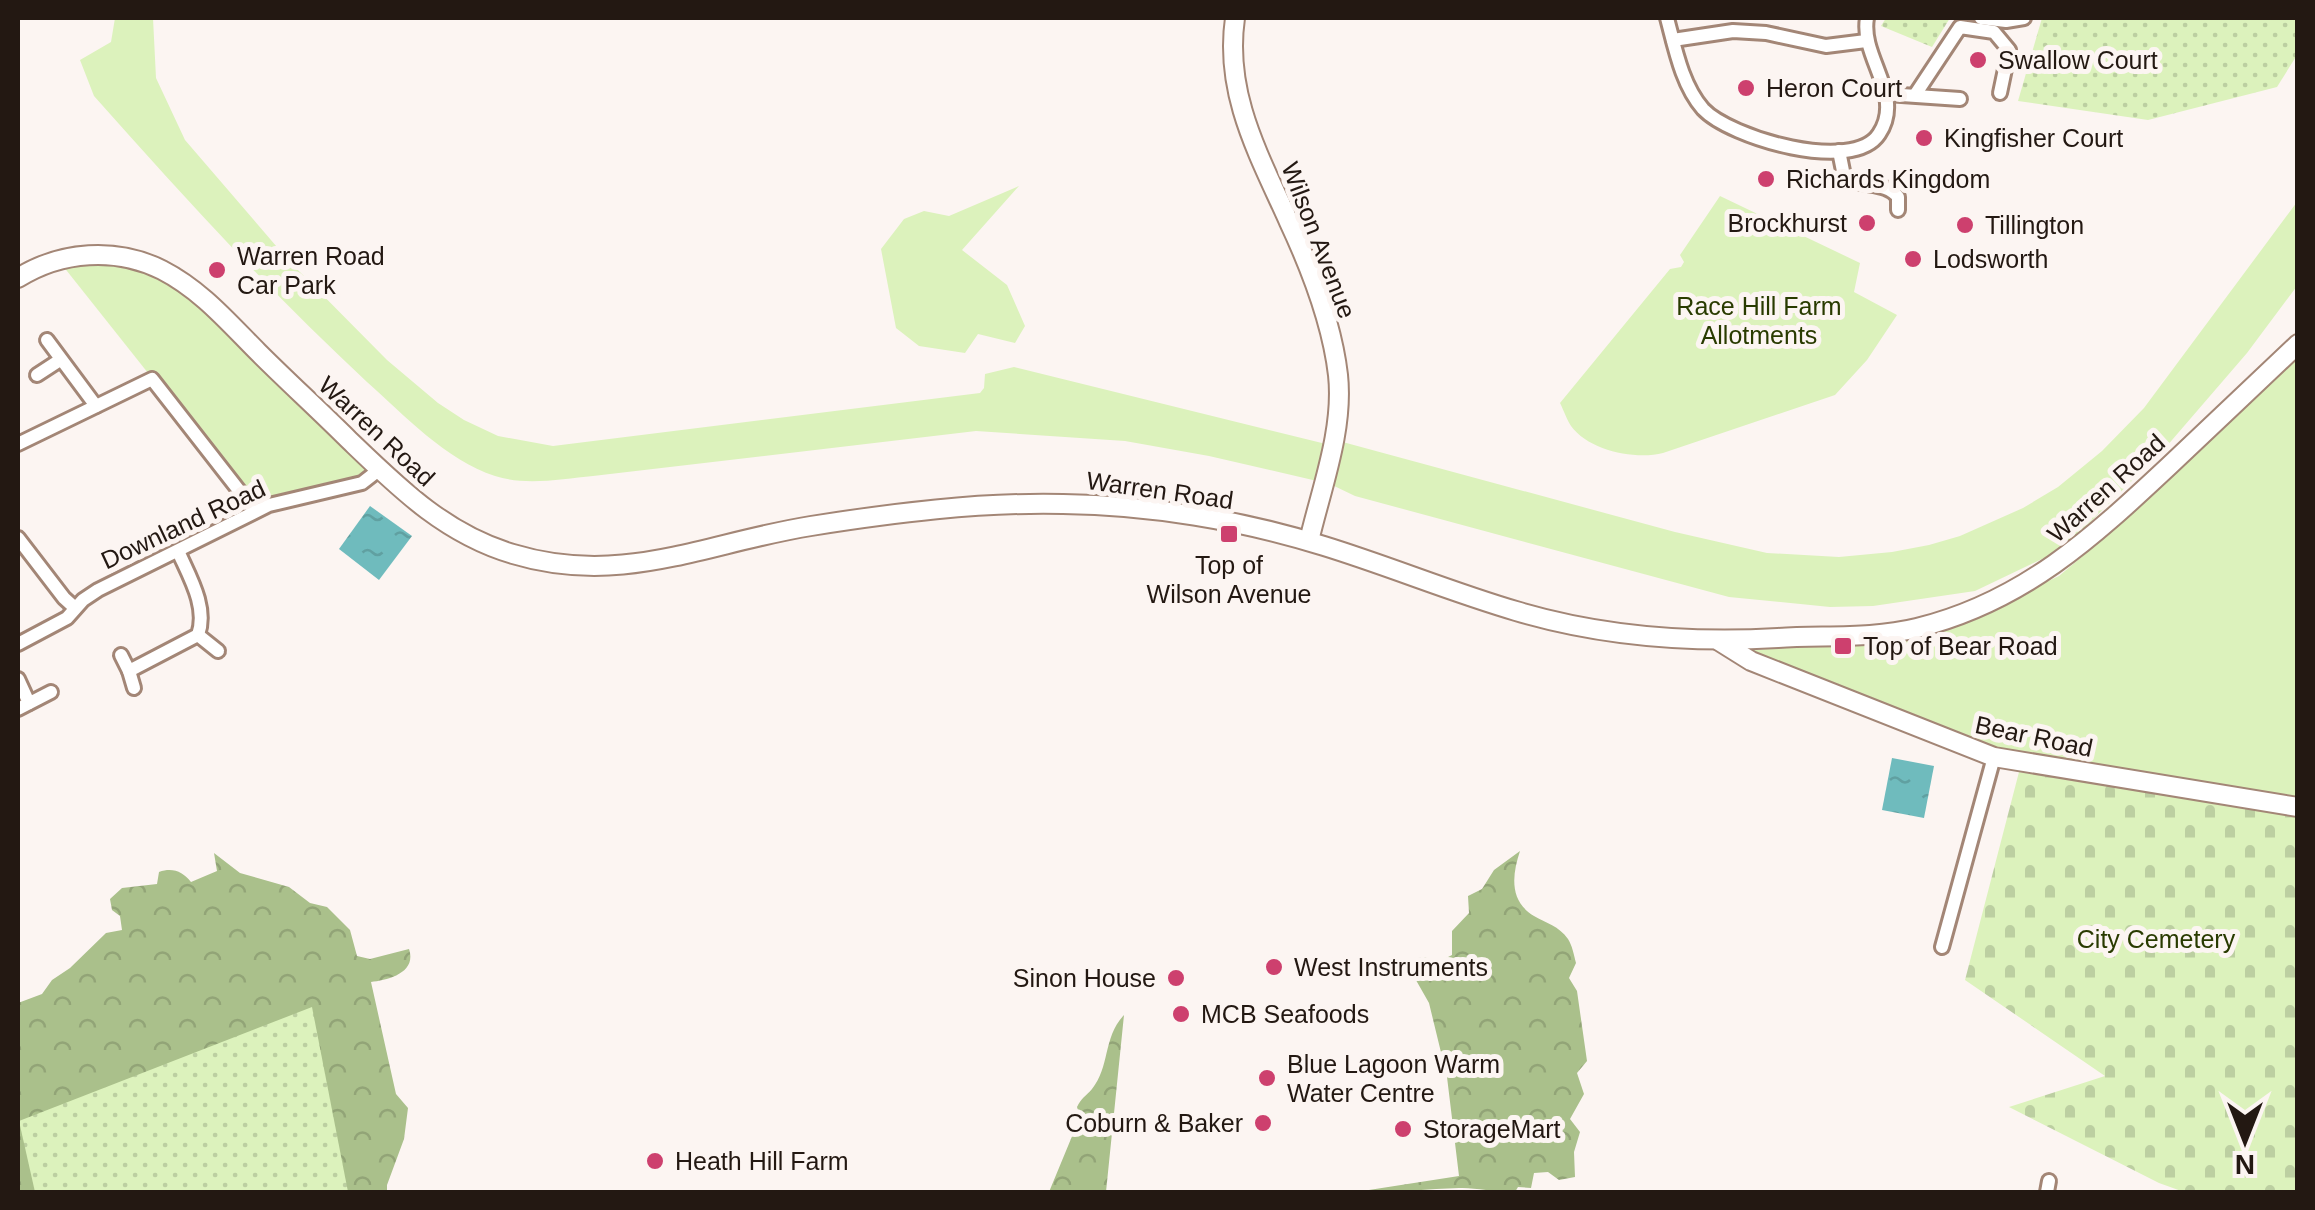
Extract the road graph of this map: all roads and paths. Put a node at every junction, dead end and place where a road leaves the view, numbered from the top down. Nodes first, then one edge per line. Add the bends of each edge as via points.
1 (1235, 18) edge
2 (1667, 18) edge
3 (1867, 18) edge
4 (1981, 18) edge
5 (2024, 18) edge
6 (1673, 40) junction
7 (1866, 40) junction
8 (2000, 93) dead end
9 (1887, 94) junction
10 (1915, 95) junction
11 (1960, 99) dead end
12 (1839, 151) junction
13 (1898, 210) dead end
14 (18, 278) edge
15 (47, 340) dead end
16 (2298, 344) edge
17 (60, 360) junction
18 (39, 370) dead end
19 (96, 406) junction
20 (18, 444) edge
21 (380, 470) junction
22 (255, 511) junction
23 (18, 538) edge
24 (1309, 542) junction
25 (178, 551) junction
26 (75, 608) junction
27 (198, 635) junction
28 (1719, 641) junction
29 (18, 644) edge
30 (218, 651) dead end
31 (120, 655) dead end
32 (129, 672) junction
33 (18, 679) edge
34 (134, 688) dead end
35 (51, 692) dead end
36 (23, 706) edge
37 (1994, 758) junction
38 (2298, 807) edge
39 (1942, 947) dead end

1 - 24 street, Wilson Avenue via 1238,99 1310,272 1338,377 1338,416
2 - 6 street
3 - 7 street
4 - 5 street
6 - 7 street via 1733,31 1826,46
6 - 12 street via 1692,92 1716,121 1753,138
7 - 9 street
8 - 10 street via 2009,50 1994,32 1960,27
9 - 10 street
9 - 12 street via 1876,138
10 - 11 street
12 - 13 street via 1844,176 1894,190
14 - 21 street, Warren Road via 78,256 117,256 157,268 210,304
15 - 17 street
16 - 28 street, Warren Road via 2073,554 2013,590 1908,630
17 - 18 street
17 - 19 street
19 - 20 street
19 - 22 street via 152,380
21 - 22 street, Downland Road via 362,483
21 - 24 street, Warren Road via 436,518 475,540 582,567 666,560 812,526 1034,504 1159,511
22 - 25 street, Downland Road
23 - 26 street
24 - 28 street, Warren Road via 1530,615 1628,634
25 - 26 street, Downland Road
25 - 27 street via 197,597
26 - 29 street, Downland Road
27 - 30 street
27 - 32 street
28 - 37 street, Bear Road via 1751,661
31 - 32 street
32 - 34 street
33 - 36 street
35 - 36 street
37 - 38 street, Bear Road
37 - 39 street

